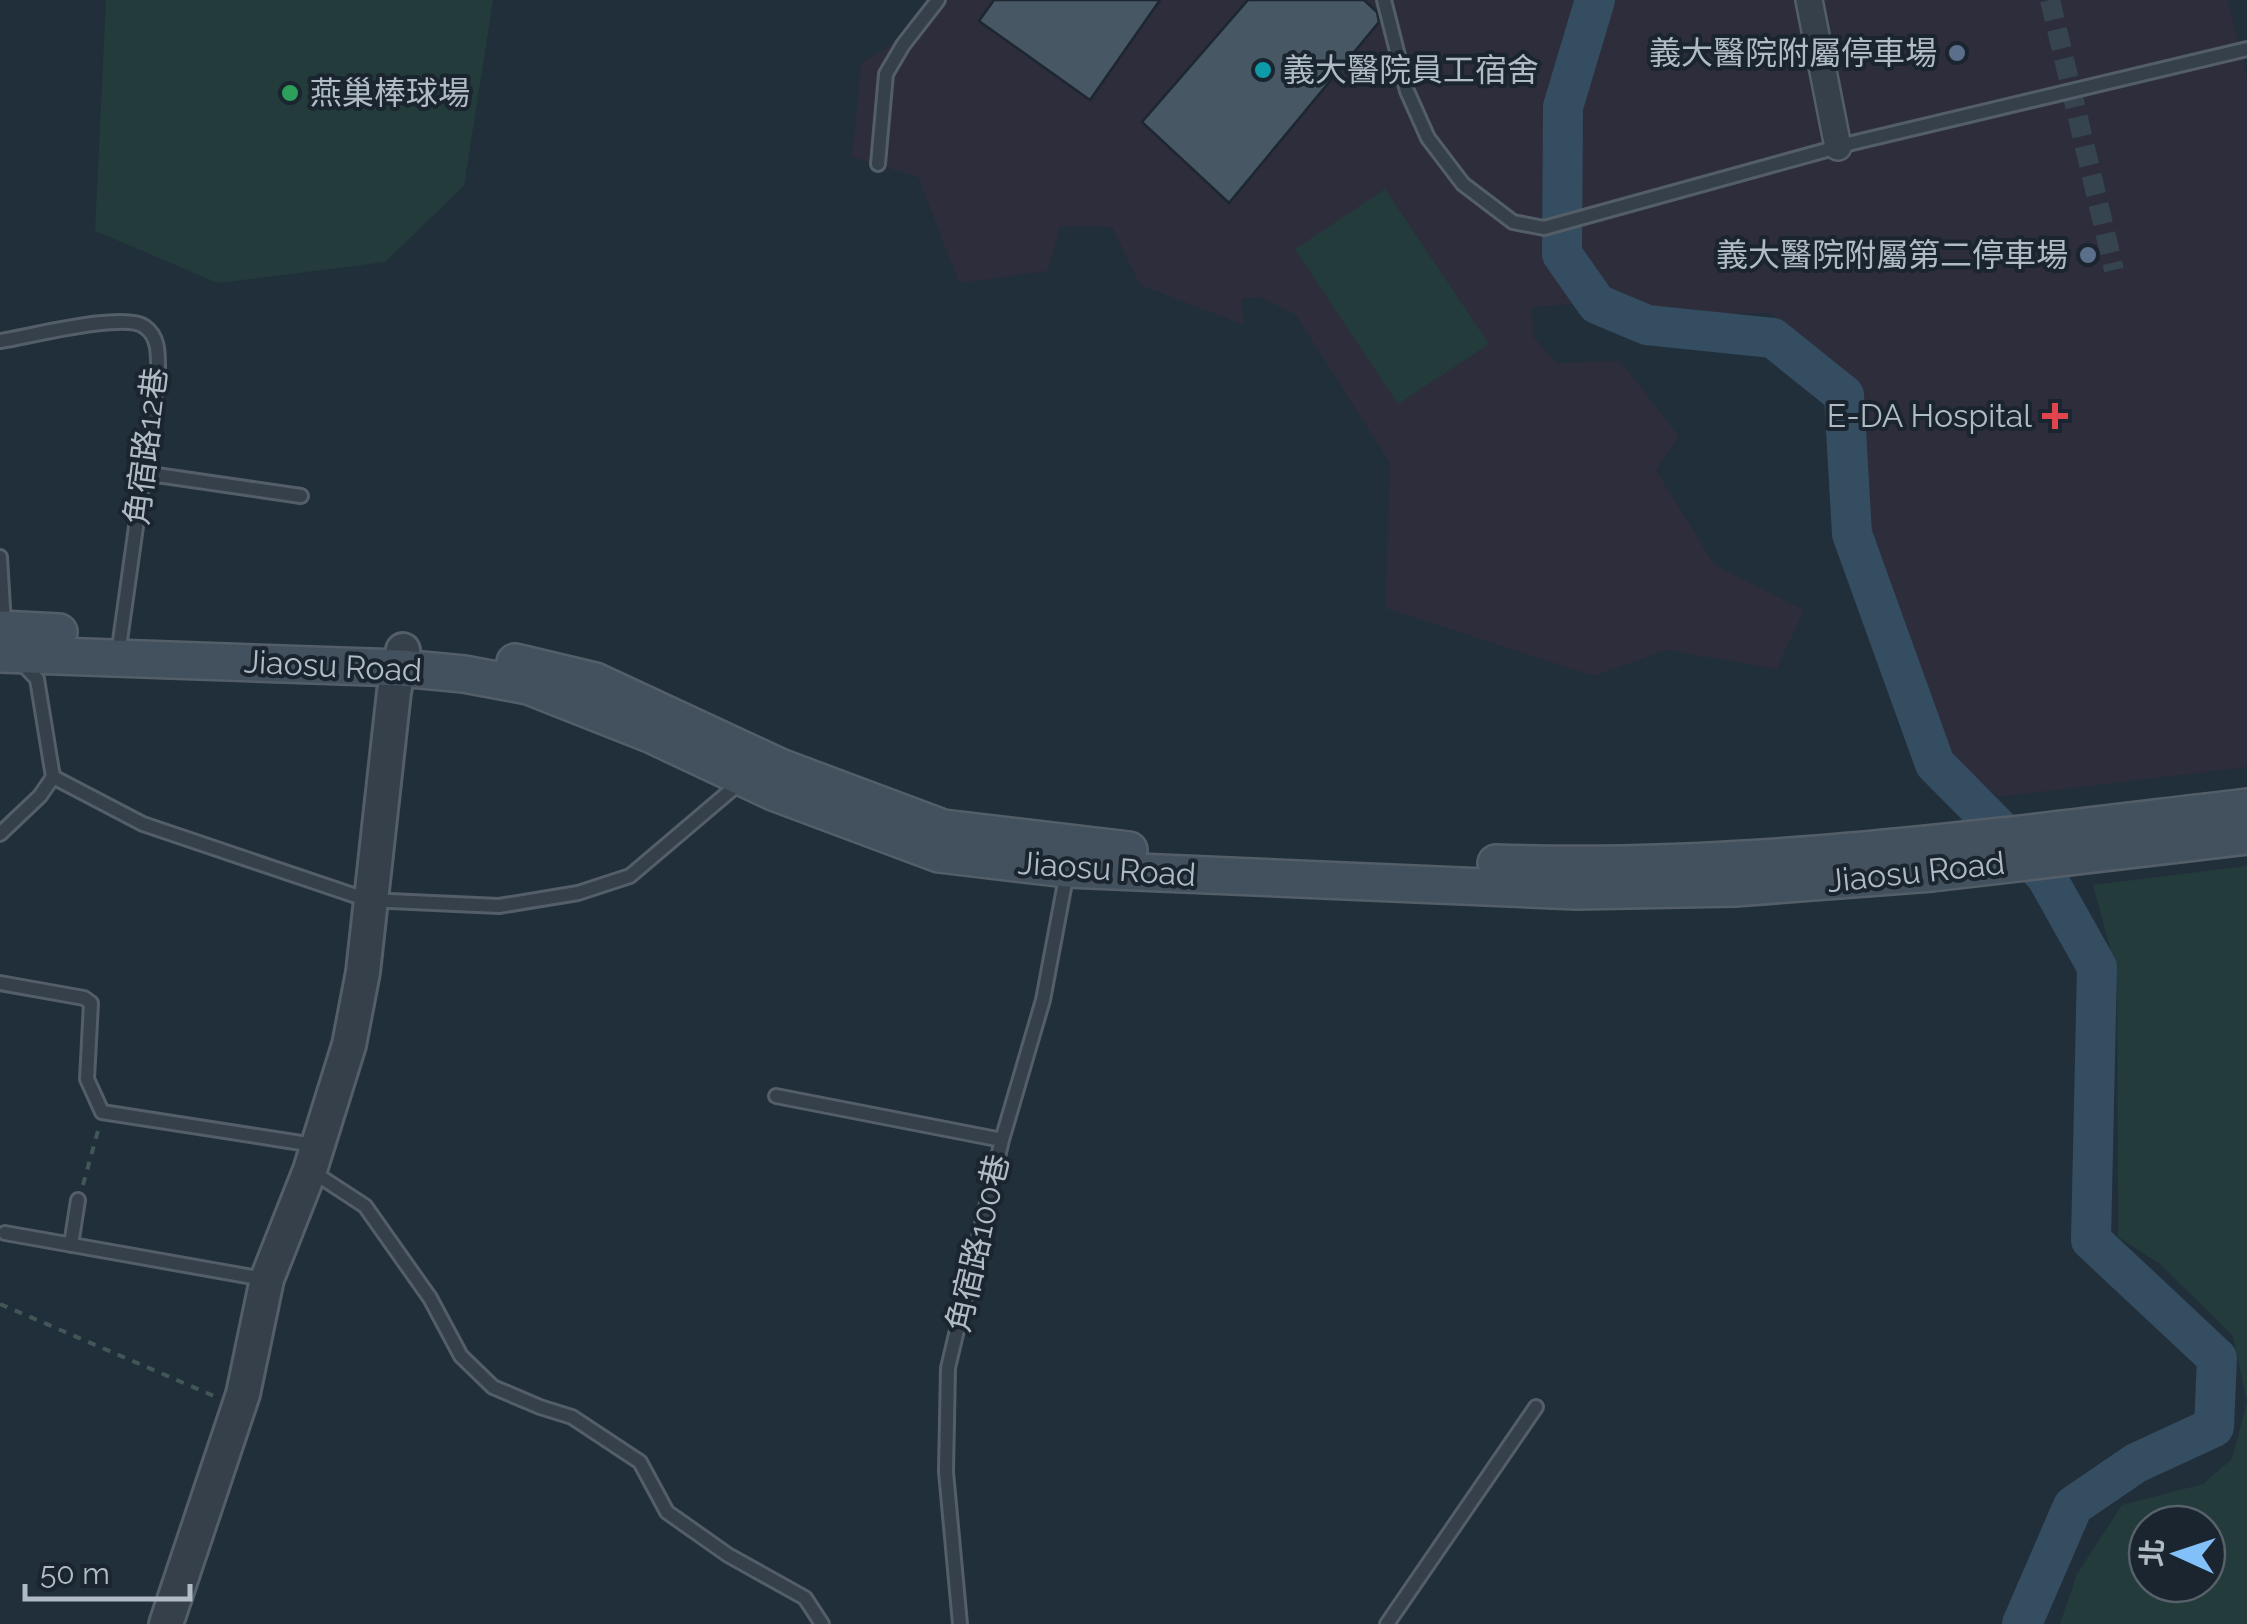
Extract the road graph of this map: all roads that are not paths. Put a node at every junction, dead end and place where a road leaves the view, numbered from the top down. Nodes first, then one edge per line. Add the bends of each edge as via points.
1 (938, 0) edge
2 (1384, 0) edge
3 (1809, 0) edge
4 (2247, 48) edge
5 (1838, 147) junction
6 (878, 164) dead end
7 (0, 341) edge
8 (143, 473) junction
9 (302, 496) dead end
10 (0, 557) edge
11 (5, 642) edge
12 (119, 646) junction
13 (402, 659) junction
14 (751, 768) junction
15 (53, 776) junction
16 (2247, 806) edge
17 (0, 834) edge
18 (2247, 836) edge
19 (1959, 859) junction
20 (1068, 870) junction
21 (368, 900) junction
22 (0, 983) edge
23 (776, 1096) dead end
24 (1002, 1140) junction
25 (313, 1157) junction
26 (78, 1200) road end
27 (5, 1233) dead end
28 (71, 1244) junction
29 (267, 1279) junction
30 (1536, 1407) dead end
31 (166, 1624) edge
32 (822, 1624) edge
33 (960, 1624) edge
34 (1387, 1624) edge

1 - 6 lane via 886,74
2 - 5 lane via 1407,91 1428,138 1463,184 1513,222 1544,228
3 - 5 street
4 - 5 lane
7 - 8 lane, 角宿路12巷 via 122,320 144,325 158,353
8 - 9 lane
8 - 12 lane, 角宿路12巷
10 - 11 lane
11 - 12 main road, Jiaosu Road
11 - 15 lane via 37,678
12 - 13 main road, Jiaosu Road
13 - 14 main road, Jiaosu Road via 528,686
13 - 21 street
14 - 19 main road, Jiaosu Road via 943,828 1110,849 1580,866
14 - 20 main road, Jiaosu Road via 939,854
14 - 21 lane via 630,876 500,906
15 - 17 lane
15 - 21 lane via 143,824
16 - 19 main road, Jiaosu Road via 2040,831
18 - 19 main road, Jiaosu Road
19 - 20 main road, Jiaosu Road via 1735,888 1577,891
20 - 24 lane, 角宿路100巷 via 1044,1000
21 - 25 street via 349,1045
22 - 25 lane via 91,1004 87,1079 102,1112
23 - 24 lane
24 - 33 lane, 角宿路100巷 via 948,1368 946,1472
25 - 29 street
25 - 32 lane via 366,1206 461,1356 493,1387 572,1417 640,1462 668,1512 806,1598
26 - 28 lane
27 - 28 lane
28 - 29 lane
29 - 31 street via 244,1394
30 - 34 lane

